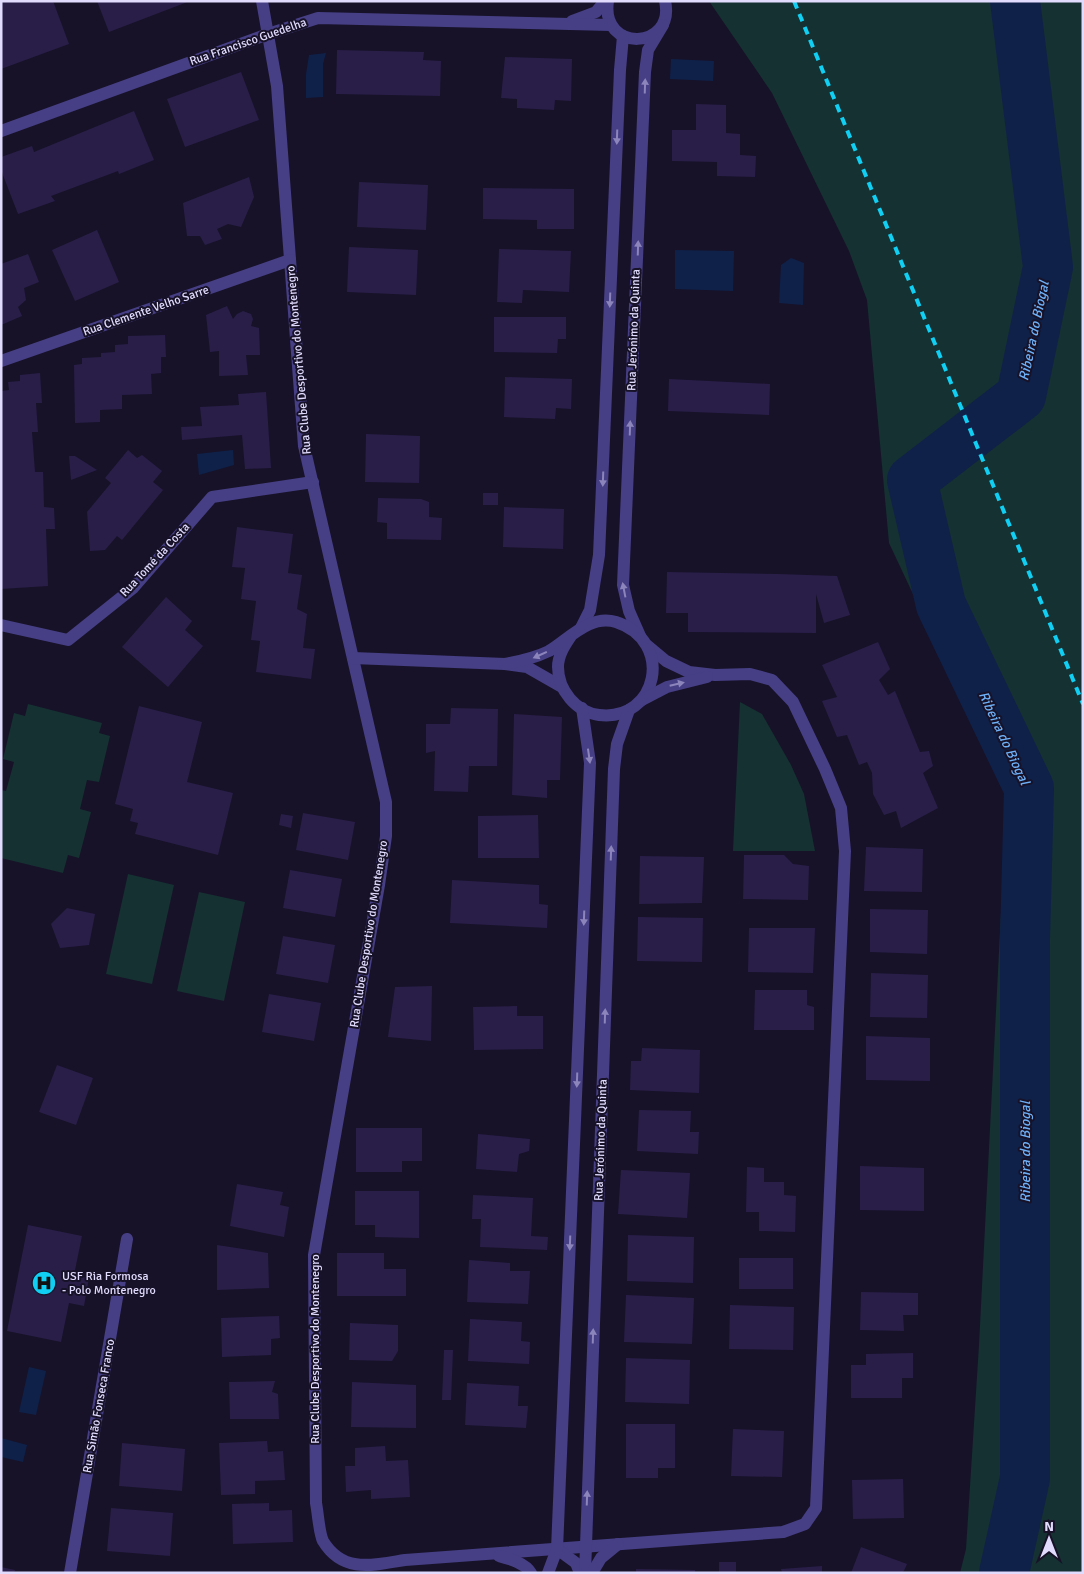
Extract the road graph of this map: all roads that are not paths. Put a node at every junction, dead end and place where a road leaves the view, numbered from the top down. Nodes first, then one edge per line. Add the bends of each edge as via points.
1 (262, 1) edge
2 (607, 1) edge
3 (665, 1) edge
4 (567, 23) junction
5 (611, 24) junction
6 (663, 26) junction
7 (268, 34) junction
8 (623, 36) junction
9 (1, 131) edge
10 (290, 260) junction
11 (1, 361) edge
12 (313, 482) junction
13 (1, 625) edge
14 (576, 632) junction
15 (644, 641) junction
16 (353, 658) junction
17 (505, 664) junction
18 (715, 675) junction
19 (562, 687) junction
20 (642, 700) junction
21 (582, 708) junction
22 (629, 710) junction
23 (127, 1239) dead end
24 (618, 1544) junction
25 (586, 1547) junction
26 (557, 1549) junction
27 (490, 1554) junction
28 (70, 1573) edge
29 (531, 1573) edge
30 (548, 1573) edge
31 (580, 1573) edge
32 (585, 1573) edge
33 (592, 1573) edge

1 - 7 street, Rua Clube Desportivo do Montenegro
2 - 4 street via 596,12
2 - 5 street
3 - 6 street, Rua Jerónimo da Quinta
4 - 5 street, Rua Francisco Guedelha
4 - 7 street, Rua Francisco Guedelha via 318,18
5 - 8 street
6 - 8 street via 650,37 632,40
15 -> 6 street, Rua Jerónimo da Quinta via 629,611 623,585 645,72 648,50
7 - 9 street, Rua Francisco Guedelha
7 - 10 street, Rua Clube Desportivo do Montenegro via 277,86
8 -> 14 street, Rua Jerónimo da Quinta via 599,555 590,610
10 - 11 street, Rua Clemente Velho Sarre
10 - 12 street, Rua Clube Desportivo do Montenegro via 304,446
12 - 13 street, Rua Tomé da Costa via 212,497 133,588 68,640
12 - 16 street, Rua Clube Desportivo do Montenegro
14 - 15 street via 596,622 615,622 636,632
14 -> 17 street via 531,659
14 - 19 street, Rua Jerónimo da Quinta via 562,650 558,666
15 - 18 street via 666,661 689,672
15 - 20 street, Rua Jerónimo da Quinta via 654,666 651,683
16 - 17 street
16 - 27 street, Rua Clube Desportivo do Montenegro via 386,802 386,836 314,1255 316,1503 322,1540 338,1559 361,1567
17 - 19 street via 527,668
20 -> 18 street via 667,687
18 - 24 street, Rua Clube Desportivo do Montenegro via 750,674 772,680 793,702 841,808 845,851 816,1508 805,1524 783,1532
19 - 21 street, Rua Jerónimo da Quinta via 572,702
20 - 22 street, Rua Jerónimo da Quinta
21 - 22 street, Rua Jerónimo da Quinta via 591,714 610,716
21 -> 26 street via 590,763
25 -> 22 street, Rua Jerónimo da Quinta via 614,769 617,744
23 - 28 street, Rua Simão Fonseca Franco
24 - 25 street, Rua Clube Desportivo do Montenegro
24 - 33 street via 601,1558
25 - 26 street, Rua Clube Desportivo do Montenegro
25 - 32 street, Rua Jerónimo da Quinta
26 - 27 street, Rua Clube Desportivo do Montenegro
26 - 30 street
26 - 31 street via 576,1564
27 - 29 street via 514,1560

